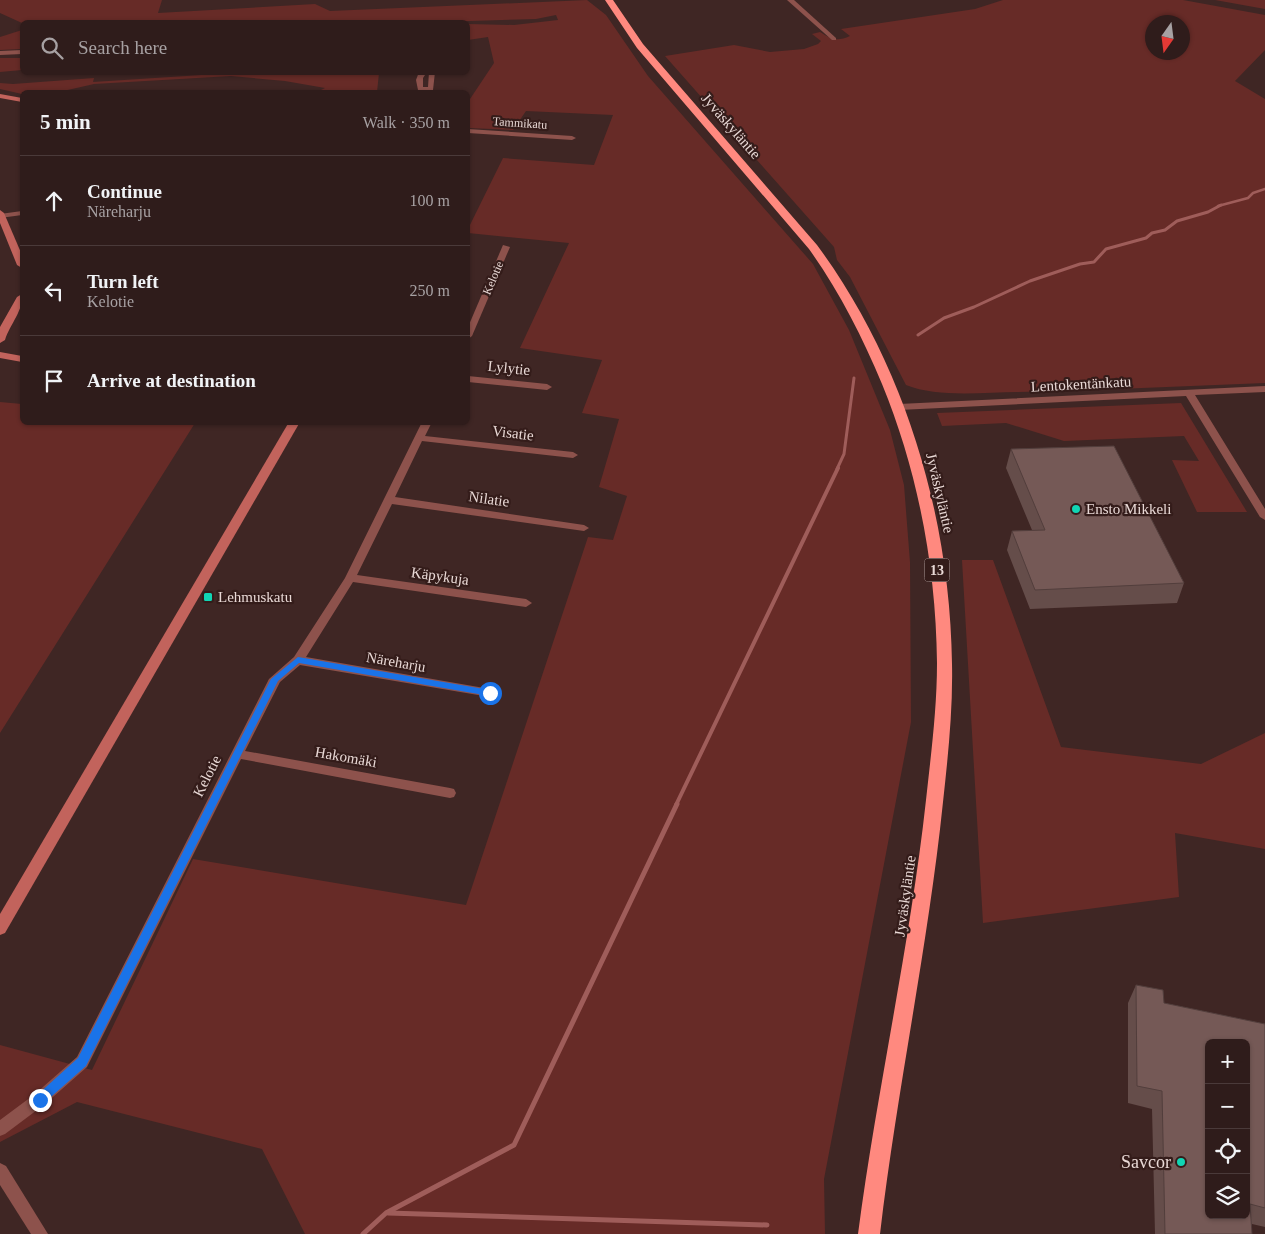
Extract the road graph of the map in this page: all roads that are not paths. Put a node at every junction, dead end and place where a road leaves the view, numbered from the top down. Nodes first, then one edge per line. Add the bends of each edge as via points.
1 (609, 0) edge
2 (790, 0) edge
3 (834, 38) dead end
4 (20, 52) edge
5 (0, 53) edge
6 (421, 75) edge
7 (432, 75) edge
8 (0, 96) edge
9 (20, 100) edge
10 (470, 131) edge
11 (572, 138) dead end
12 (20, 213) edge
13 (1, 215) edge
14 (506, 247) dead end
15 (20, 261) edge
16 (20, 300) edge
17 (471, 320) edge
18 (0, 340) edge
19 (0, 355) edge
20 (20, 359) edge
21 (470, 379) edge
22 (547, 387) dead end
23 (1265, 390) edge
24 (1190, 394) junction
25 (899, 407) junction
26 (293, 425) edge
27 (426, 425) edge
28 (420, 438) junction
29 (573, 455) dead end
30 (390, 500) junction
31 (1265, 517) edge
32 (584, 528) dead end
33 (350, 578) junction
34 (526, 603) dead end
35 (298, 660) junction
36 (490, 693) dead end
37 (237, 754) junction
38 (450, 793) dead end
39 (0, 928) edge
40 (0, 1129) edge
41 (0, 1171) edge
42 (40, 1234) edge
43 (869, 1234) edge

1 - 25 highway, Jyväskyläntie / 13 via 646,52 826,264 866,332
2 - 3 street
4 - 5 street
6 - 7 street via 420,89 431,89
8 - 9 street
10 - 11 street, Tammikatu
12 - 13 street
13 - 15 street
14 - 17 street, Kelotie
16 - 18 street via 2,330
19 - 20 street
21 - 22 street, Lylytie
23 - 24 street, Lentokentänkatu
24 - 25 street, Lentokentänkatu
24 - 31 street
25 - 43 highway, Jyväskyläntie / 13 via 931,526 941,593 944,647 942,728 919,918
26 - 39 street
27 - 28 street, Kelotie
28 - 29 street, Visatie
28 - 30 street, Kelotie
30 - 32 street, Nilatie
30 - 33 street, Kelotie
33 - 34 street, Käpykuja
33 - 35 street, Kelotie
35 - 36 street, Näreharju
35 - 37 street, Kelotie via 275,679
37 - 38 street, Hakomäki
37 - 40 street, Kelotie via 82,1062 40,1100
41 - 42 street

